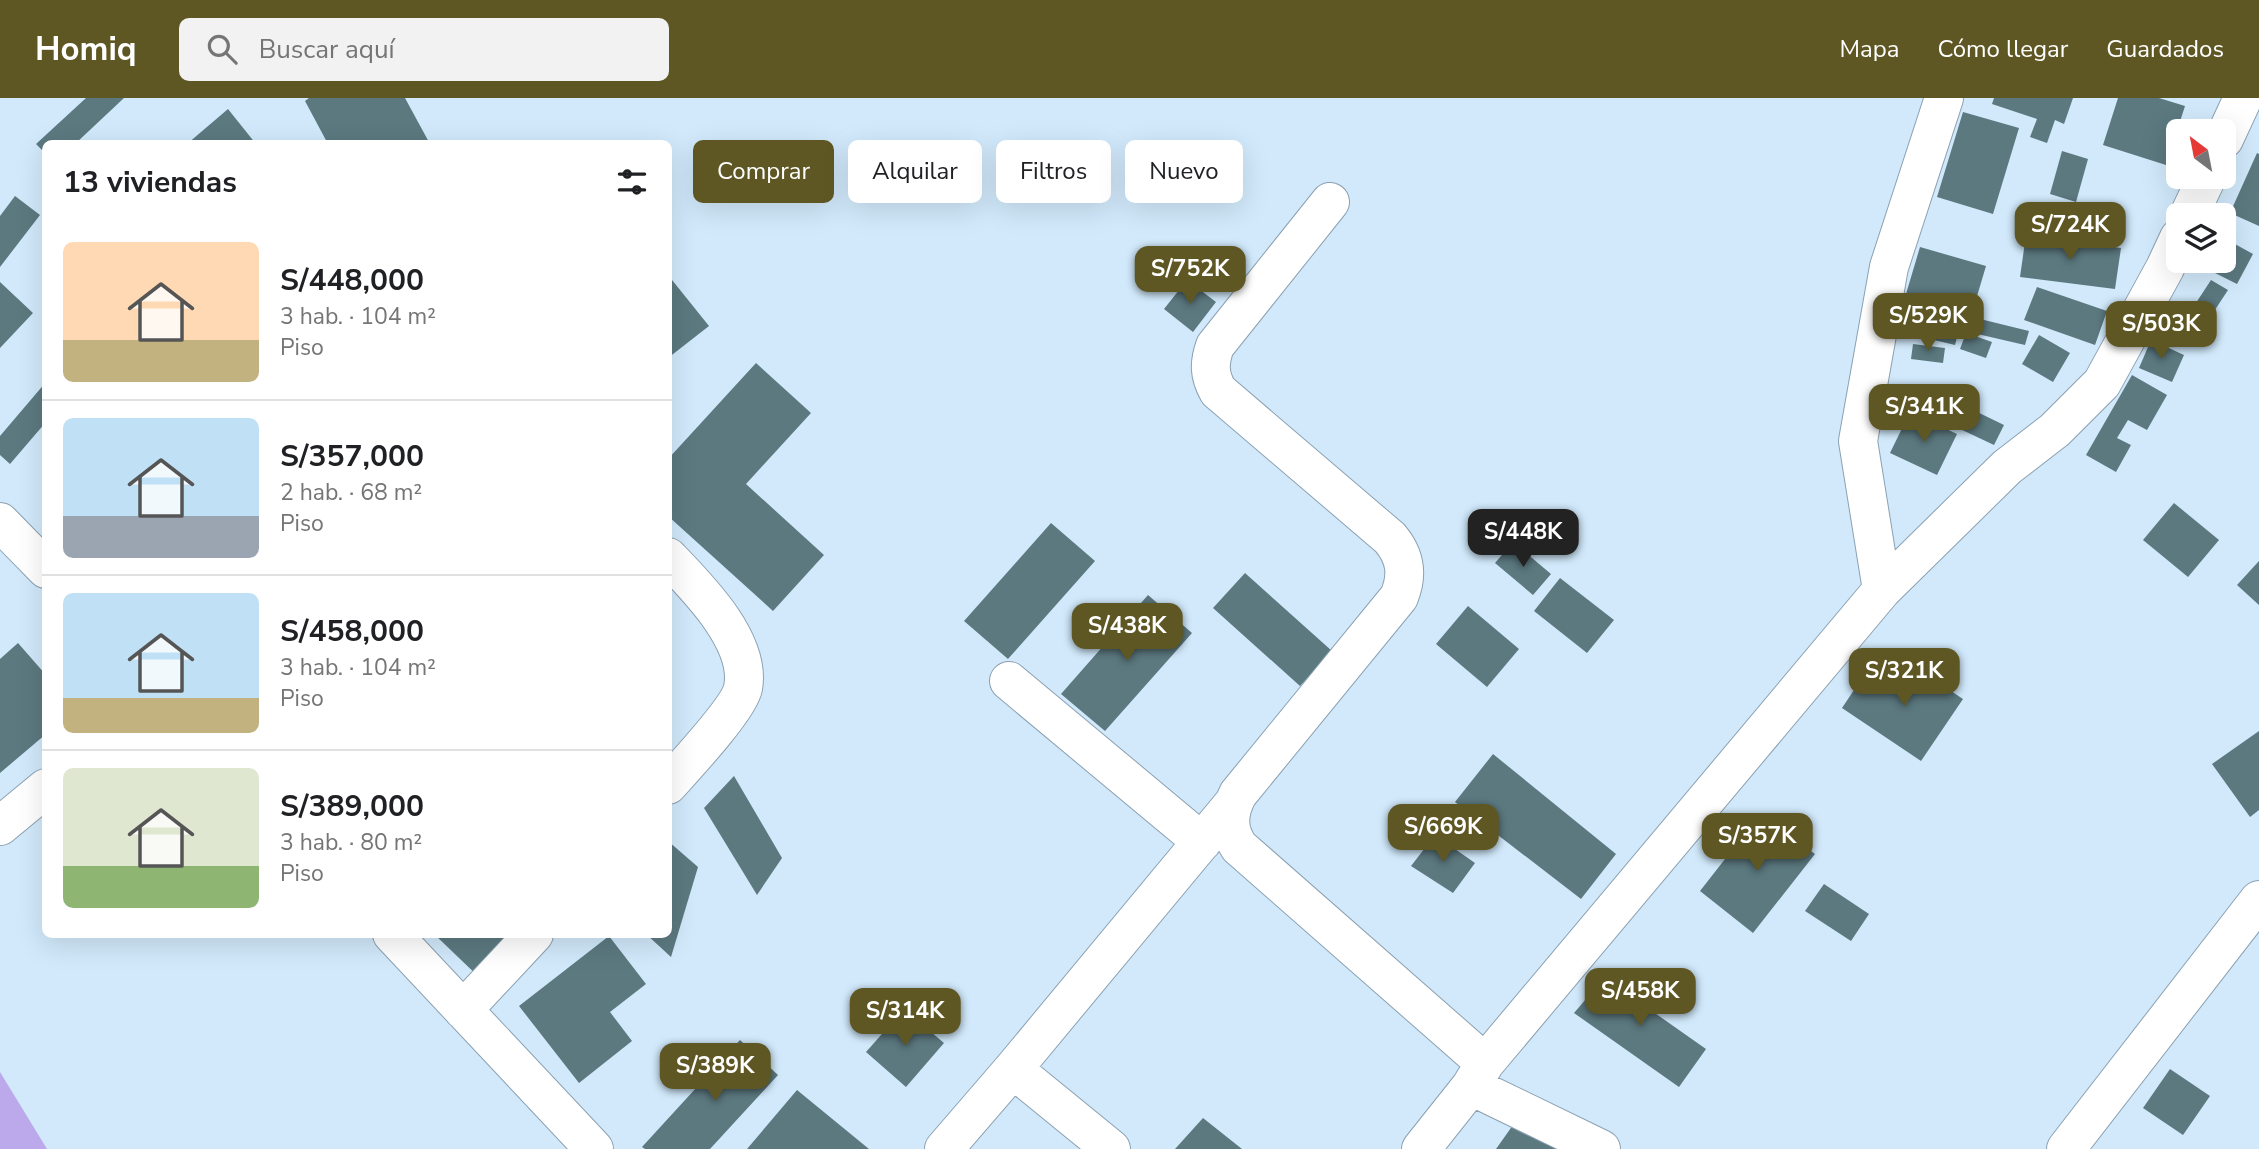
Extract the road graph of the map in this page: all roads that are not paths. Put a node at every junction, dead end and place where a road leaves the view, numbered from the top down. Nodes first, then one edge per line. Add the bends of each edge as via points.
1 (1944, 98) edge
2 (2243, 98) edge
3 (2233, 119) edge
4 (1330, 202) dead end
5 (2166, 266) edge
6 (0, 522) edge
7 (672, 562) edge
8 (42, 565) edge
9 (1882, 590) junction
10 (1009, 681) dead end
11 (672, 781) edge
12 (42, 791) edge
13 (1233, 804) junction
14 (0, 825) edge
15 (1202, 842) junction
16 (2259, 900) edge
17 (396, 938) edge
18 (530, 938) edge
19 (463, 1010) junction
20 (1013, 1069) junction
21 (1478, 1074) junction
22 (594, 1149) edge
23 (944, 1149) edge
24 (1111, 1149) edge
25 (1421, 1149) edge
26 (1601, 1149) edge
27 (2066, 1149) edge

1 - 9 street via 1889,267 1858,441
2 - 3 street
4 - 13 street via 1215,346 1210,373 1226,398 1390,538 1402,557 1405,578 1398,597
5 - 9 street via 2102,383 2055,430 2007,467
6 - 8 street
7 - 11 street via 725,624 744,662 743,690 718,729
9 - 21 street
10 - 15 street
12 - 14 street
13 - 15 street
13 - 21 street via 1230,826 1239,847
15 - 20 street
16 - 27 street
17 - 19 street
18 - 19 street
19 - 22 street
20 - 23 street
20 - 24 street
21 - 25 street
21 - 26 street

